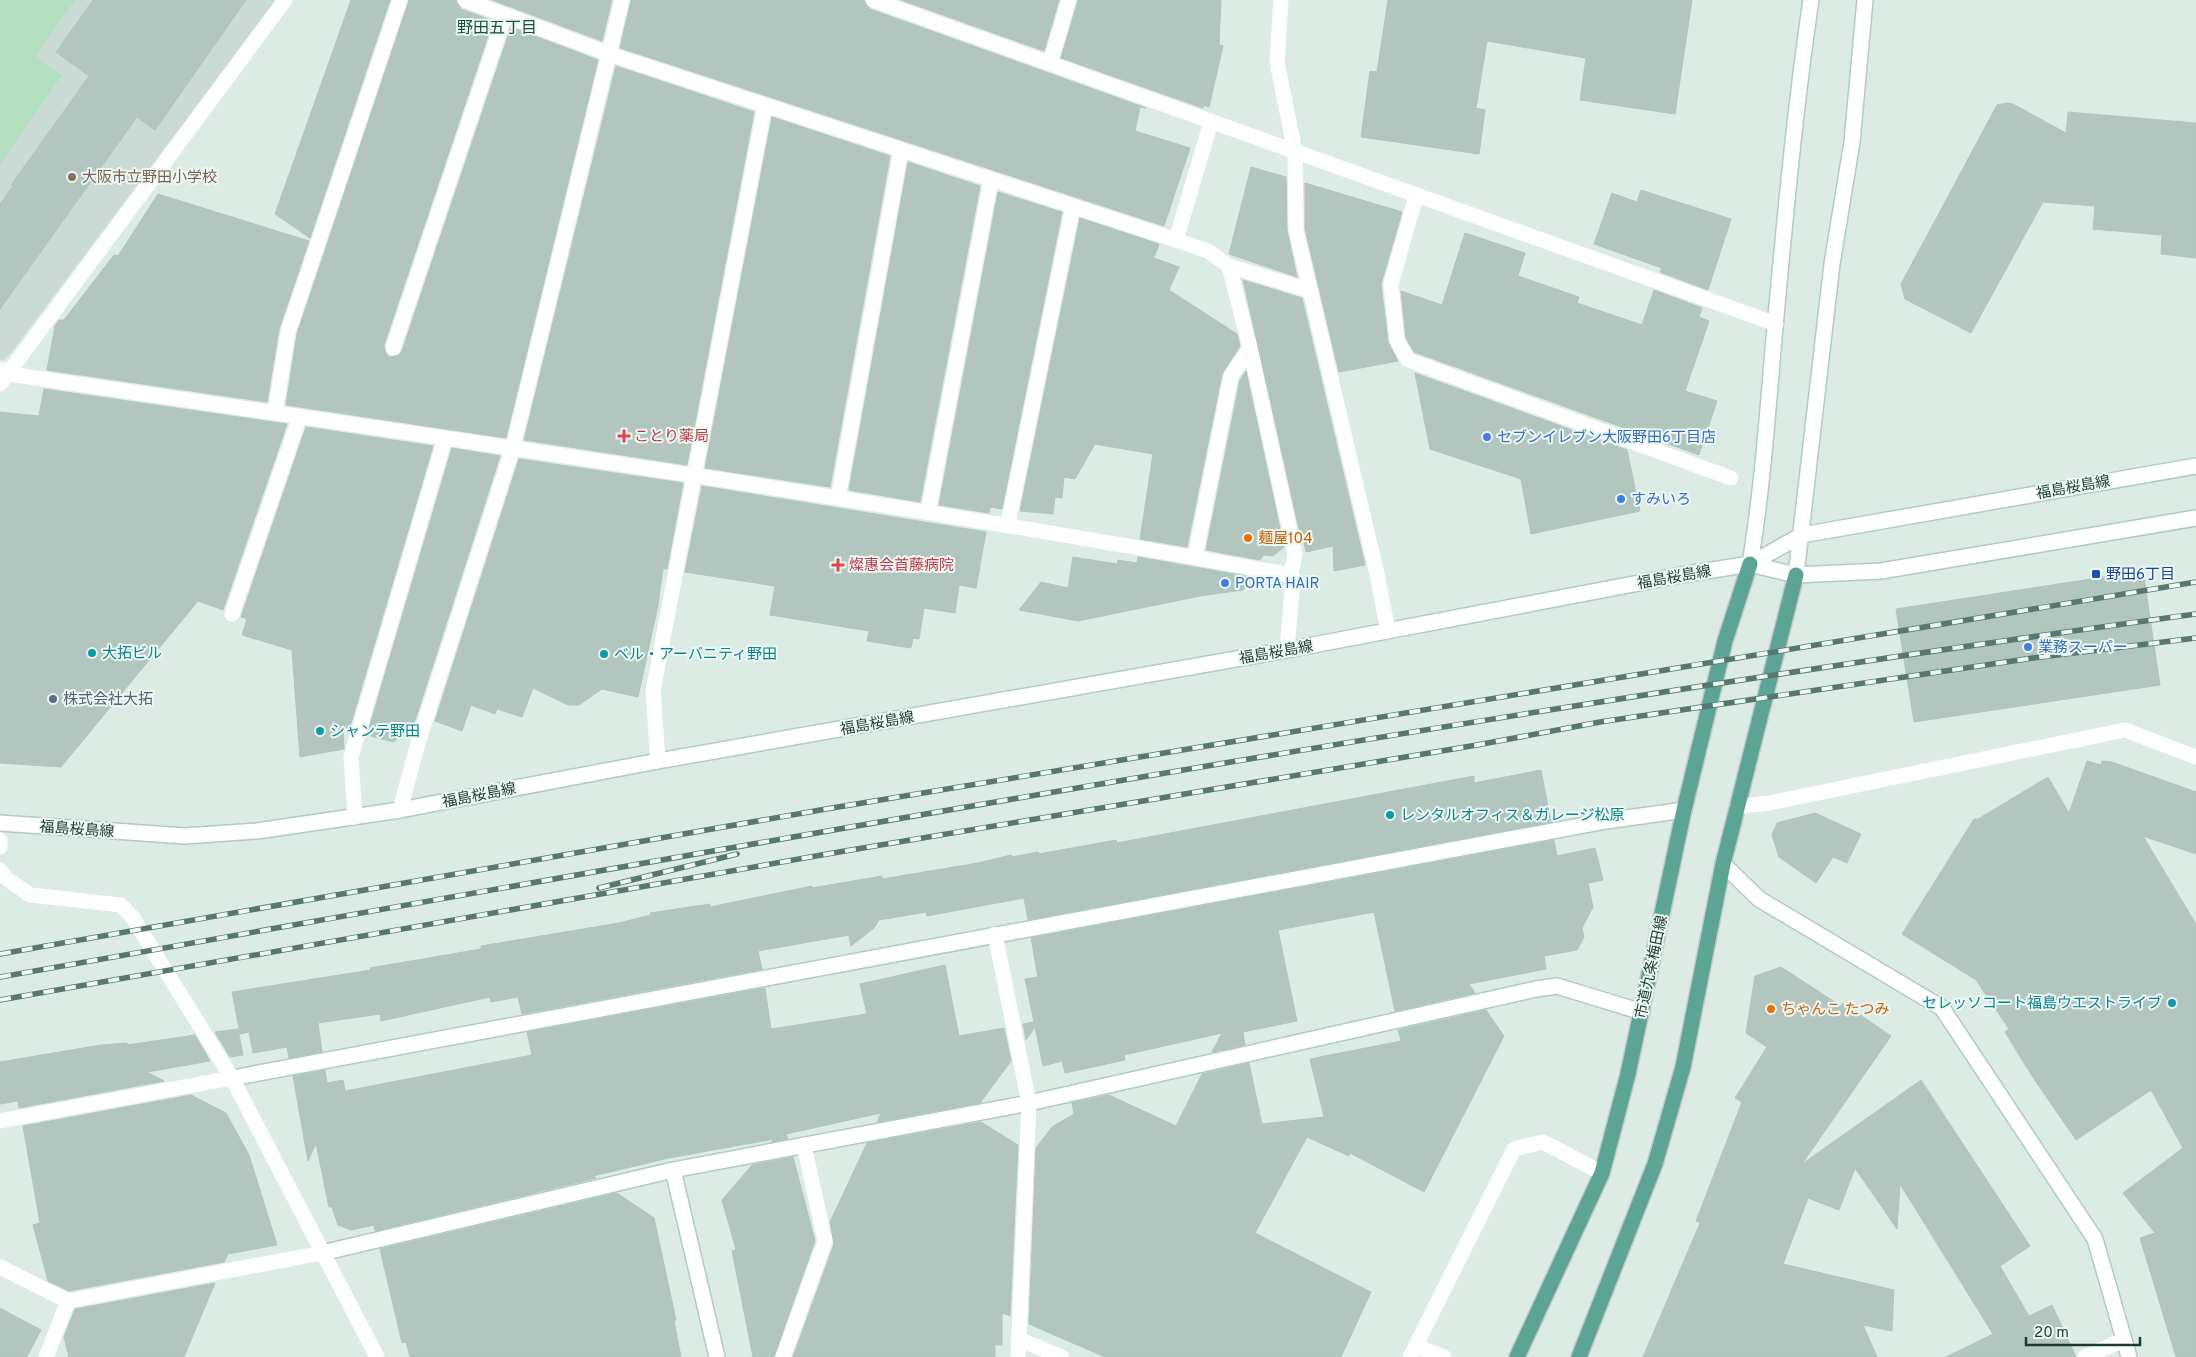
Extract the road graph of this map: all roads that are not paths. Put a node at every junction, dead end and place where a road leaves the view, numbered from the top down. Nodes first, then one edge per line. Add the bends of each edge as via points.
1 (285, 0) edge
2 (400, 0) edge
3 (465, 0) edge
4 (622, 0) edge
5 (873, 0) edge
6 (1069, 0) edge
7 (1281, 0) edge
8 (1811, 0) edge
9 (1865, 0) edge
10 (506, 15) junction
11 (609, 54) junction
12 (1050, 63) junction
13 (765, 105) junction
14 (1211, 122) junction
15 (901, 150) junction
16 (1295, 152) junction
17 (991, 180) junction
18 (1416, 196) junction
19 (1072, 206) junction
20 (1176, 240) junction
21 (1229, 266) junction
22 (1311, 291) junction
23 (1776, 324) junction
24 (393, 348) dead end
25 (1250, 348) junction
26 (3, 376) edge
27 (275, 413) junction
28 (300, 416) junction
29 (445, 438) junction
30 (514, 447) junction
31 (2196, 466) edge
32 (694, 476) junction
33 (1730, 478) dead end
34 (838, 498) junction
35 (928, 512) junction
36 (2196, 518) edge
37 (1008, 524) junction
38 (1802, 535) junction
39 (1196, 557) junction
40 (1750, 564) junction
41 (1291, 575) junction
42 (1796, 575) junction
43 (232, 614) dead end
44 (1388, 631) junction
45 (1287, 650) junction
46 (2196, 757) edge
47 (658, 761) junction
48 (1737, 807) junction
49 (400, 810) junction
50 (1684, 810) junction
51 (355, 817) junction
52 (0, 822) edge
53 (0, 840) edge
54 (0, 847) edge
55 (1723, 864) junction
56 (0, 870) edge
57 (995, 934) junction
58 (1642, 1012) junction
59 (232, 1078) junction
60 (1029, 1103) junction
61 (0, 1121) edge
62 (804, 1145) junction
63 (673, 1170) junction
64 (1602, 1173) junction
65 (322, 1252) junction
66 (0, 1267) edge
67 (68, 1301) junction
68 (1018, 1339) junction
69 (2124, 1340) junction
70 (1413, 1351) edge
71 (46, 1357) edge
72 (378, 1357) edge
73 (718, 1357) edge
74 (783, 1357) edge
75 (1018, 1357) edge
76 (1062, 1357) edge
77 (1444, 1357) edge
78 (1516, 1357) edge
79 (1579, 1357) edge
80 (2085, 1357) edge
81 (2129, 1357) edge

1 - 26 street
2 - 27 street via 288,332
3 - 10 street
4 - 11 street
5 - 12 street
6 - 12 street
7 - 16 street via 1277,62
8 - 23 street
9 - 38 street via 1852,142 1832,264
10 - 11 street
10 - 24 street
11 - 13 street
11 - 30 street
12 - 14 street
13 - 15 street
13 - 32 street
14 - 16 street
14 - 20 street
15 - 17 street
15 - 34 street
16 - 18 street
16 - 22 street via 1296,230
17 - 19 street
17 - 35 street
18 - 23 street
18 - 33 street via 1391,284 1396,341 1408,360
19 - 20 street
19 - 37 street
20 - 21 street via 1208,251
21 - 22 street
21 - 25 street
22 - 44 street
23 - 40 street via 1760,500
25 - 39 street via 1231,376
25 - 41 street via 1296,554
26 - 27 street
27 - 28 street
28 - 29 street
28 - 43 street
29 - 30 street
29 - 51 street via 351,756
30 - 32 street
30 - 49 street via 418,743
31 - 38 street, 福島桜島線
32 - 34 street
32 - 47 street via 653,691
34 - 35 street
35 - 37 street
36 - 42 street, 福島桜島線 via 1881,571
37 - 39 street
38 - 40 street, 福島桜島線
38 - 42 street
39 - 41 street
40 - 42 street, 福島桜島線
40 - 44 street, 福島桜島線
40 - 50 main road, 市道九条梅田線 via 1725,641
41 - 45 street
42 - 48 main road
44 - 45 street, 福島桜島線
45 - 47 street, 福島桜島線
46 - 48 street via 2125,730
47 - 49 street, 福島桜島線
48 - 55 main road
49 - 51 street, 福島桜島線
50 - 57 street via 1606,821
50 - 58 main road, 市道九条梅田線
51 - 52 street, 福島桜島線 via 258,831 185,836
53 - 54 street
55 - 69 street via 1759,899 1942,1008 2095,1239
55 - 79 main road via 1683,1067 1660,1146
56 - 59 street via 30,895 121,905 133,918
57 - 59 street
57 - 60 street
58 - 60 street via 1557,986 1536,989
58 - 64 main road, 市道九条梅田線
59 - 61 street
59 - 65 street
60 - 62 street
60 - 68 street
62 - 63 street
62 - 74 street via 825,1241
63 - 65 street
63 - 73 street
64 - 70 street via 1543,1142 1514,1149
64 - 78 main road, 市道九条梅田線
65 - 67 street
65 - 72 street
66 - 67 street
67 - 71 street
68 - 75 street
68 - 76 street
69 - 80 street
69 - 81 street
70 - 77 street

